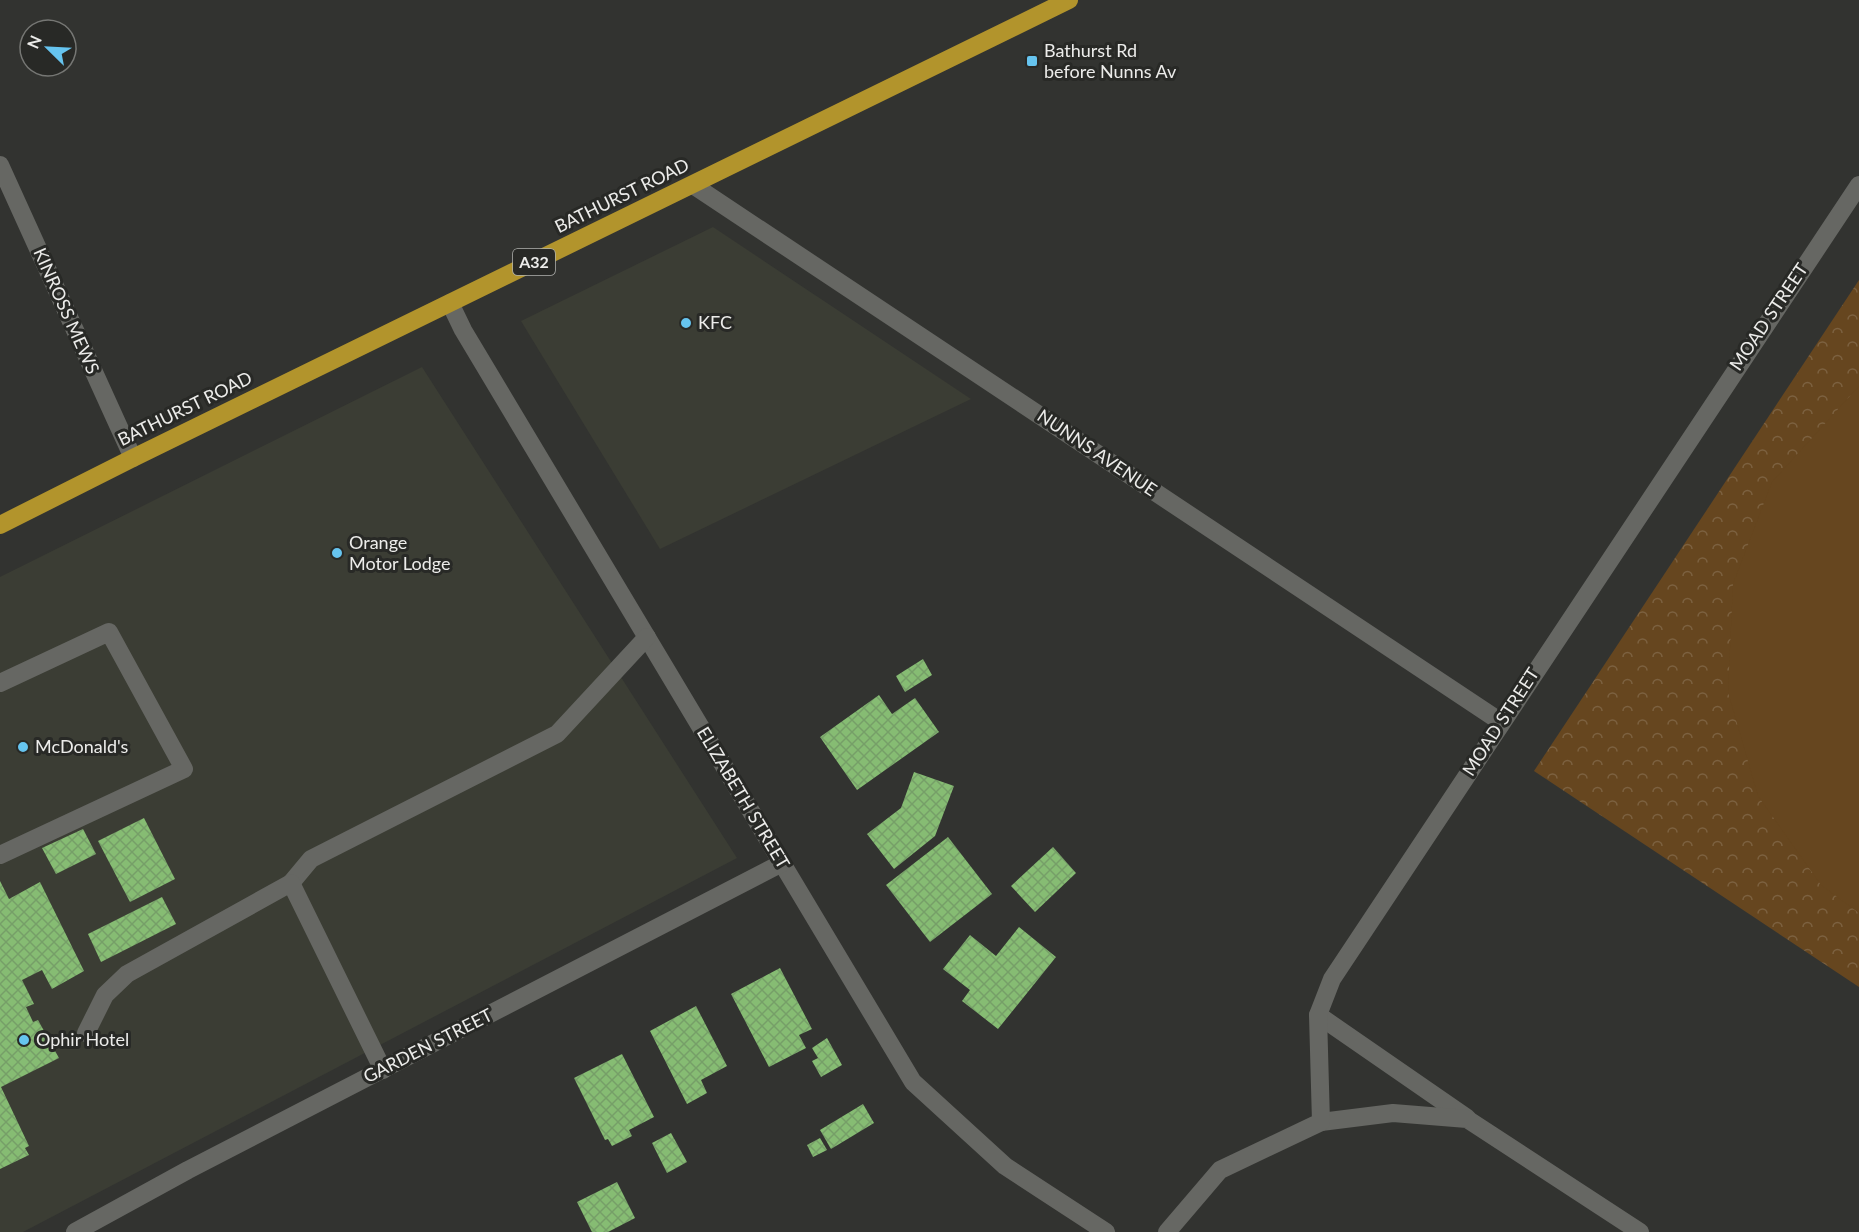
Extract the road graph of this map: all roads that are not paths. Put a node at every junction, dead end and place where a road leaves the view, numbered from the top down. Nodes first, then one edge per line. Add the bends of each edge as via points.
1 (1069, 0) edge
2 (0, 165) edge
3 (693, 185) junction
4 (1859, 185) edge
5 (450, 303) junction
6 (133, 458) junction
7 (0, 525) edge
8 (647, 637) junction
9 (0, 683) edge
10 (1501, 722) junction
11 (0, 855) edge
12 (782, 863) junction
13 (291, 883) junction
14 (1318, 1015) junction
15 (86, 1033) dead end
16 (383, 1070) junction
17 (1467, 1119) junction
18 (1321, 1122) junction
19 (75, 1232) edge
20 (1106, 1232) edge
21 (1167, 1232) edge
22 (1640, 1232) edge

1 - 3 highway, BATHURST ROAD / A32
2 - 6 street, KINROSS MEWS
3 - 5 highway, BATHURST ROAD / A32
3 - 10 street, NUNNS AVENUE
4 - 10 street, MOAD STREET
5 - 6 highway, BATHURST ROAD / A32
5 - 8 street, ELIZABETH STREET
6 - 7 highway, BATHURST ROAD / A32
8 - 12 street, ELIZABETH STREET
8 - 13 street via 557,734 310,859
9 - 11 street via 109,632 184,769
10 - 14 street, MOAD STREET via 1332,979
12 - 16 street, GARDEN STREET
12 - 20 street, ELIZABETH STREET via 913,1082 1005,1166
13 - 15 street via 127,974 105,995
13 - 16 street
14 - 17 street
14 - 18 street, MOAD STREET
16 - 19 street, GARDEN STREET
17 - 18 street via 1393,1113
17 - 22 street
18 - 21 street via 1220,1170

